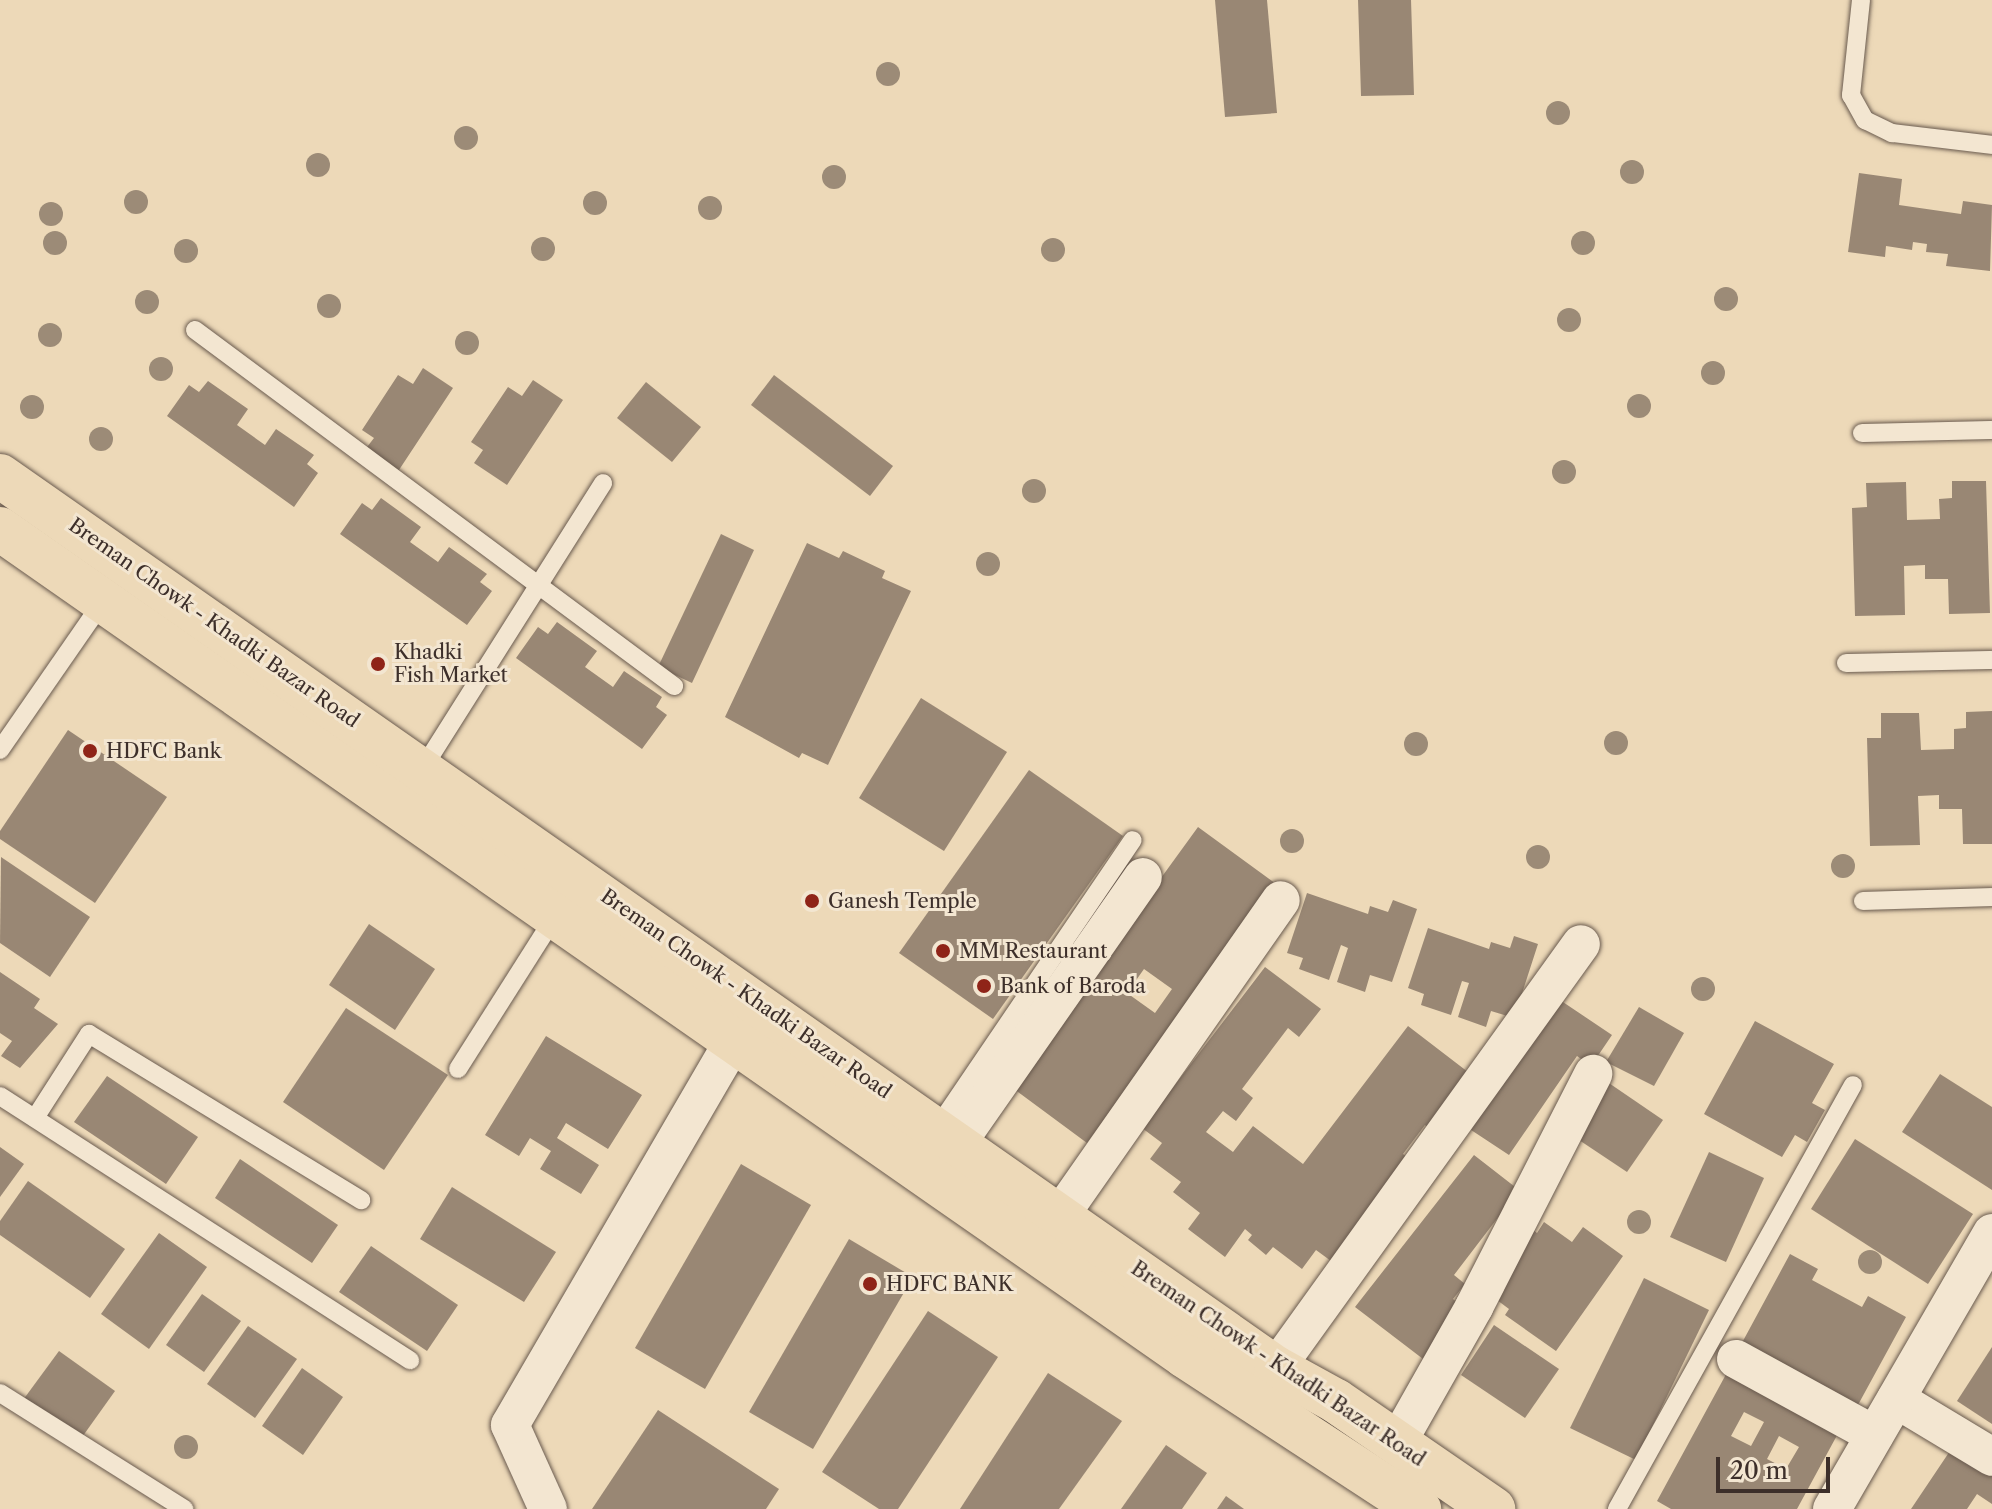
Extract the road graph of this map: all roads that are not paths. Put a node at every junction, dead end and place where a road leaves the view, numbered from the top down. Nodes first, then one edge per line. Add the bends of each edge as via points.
1 (1861, 0) edge
2 (1992, 145) edge
3 (195, 330) dead end
4 (1992, 430) edge
5 (1862, 433) dead end
6 (0, 476) edge
7 (603, 483) dead end
8 (0, 529) edge
9 (541, 587) junction
10 (103, 601) junction
11 (1992, 660) edge
12 (1846, 663) dead end
13 (674, 686) dead end
14 (0, 750) edge
15 (423, 768) junction
16 (1133, 840) dead end
17 (1143, 877) dead end
18 (1992, 897) edge
19 (1281, 900) dead end
20 (1863, 901) dead end
21 (555, 916) junction
22 (1581, 944) dead end
23 (756, 1001) junction
24 (735, 1042) junction
25 (458, 1069) dead end
26 (1593, 1074) dead end
27 (1853, 1085) dead end
28 (0, 1096) edge
29 (35, 1118) junction
30 (948, 1135) junction
31 (361, 1200) dead end
32 (1061, 1214) junction
33 (1992, 1233) edge
34 (1736, 1359) dead end
35 (410, 1360) dead end
36 (1276, 1368) junction
37 (0, 1393) edge
38 (1896, 1399) junction
39 (1326, 1420) junction
40 (1875, 1435) junction
41 (1396, 1445) junction
42 (1992, 1457) edge
43 (184, 1509) edge
44 (548, 1509) edge
45 (1419, 1509) edge
46 (1493, 1509) edge
47 (1617, 1509) edge
48 (1832, 1509) edge

1 - 2 lane via 1851,95 1865,120 1892,133
3 - 9 lane
4 - 5 lane
6 - 15 main road, Breman Chowk - Khadki Bazar Road
7 - 9 lane
8 - 10 main road, Breman Chowk - Khadki Bazar Road
9 - 13 lane
9 - 15 lane
10 - 14 lane
10 - 21 main road, Breman Chowk - Khadki Bazar Road
11 - 12 lane
15 - 23 main road, Breman Chowk - Khadki Bazar Road
16 - 30 lane
17 - 30 street
18 - 20 lane
19 - 32 street
21 - 24 main road, Breman Chowk - Khadki Bazar Road
21 - 25 lane
22 - 36 street
23 - 24 street
23 - 30 main road, Breman Chowk - Khadki Bazar Road
24 - 39 main road, Breman Chowk - Khadki Bazar Road via 1185,1356
24 - 44 street via 510,1425
26 - 41 street via 1474,1307
27 - 47 lane
28 - 29 lane
29 - 31 lane via 89,1034
29 - 35 lane
30 - 32 main road, Breman Chowk - Khadki Bazar Road
32 - 36 main road, Breman Chowk - Khadki Bazar Road
33 - 38 street
34 - 40 street
36 - 39 main road, Breman Chowk - Khadki Bazar Road
37 - 43 lane
38 - 40 street
38 - 42 street
39 - 41 main road, Breman Chowk - Khadki Bazar Road
39 - 45 main road, Breman Chowk - Khadki Bazar Road
40 - 48 street
41 - 46 main road, Breman Chowk - Khadki Bazar Road

